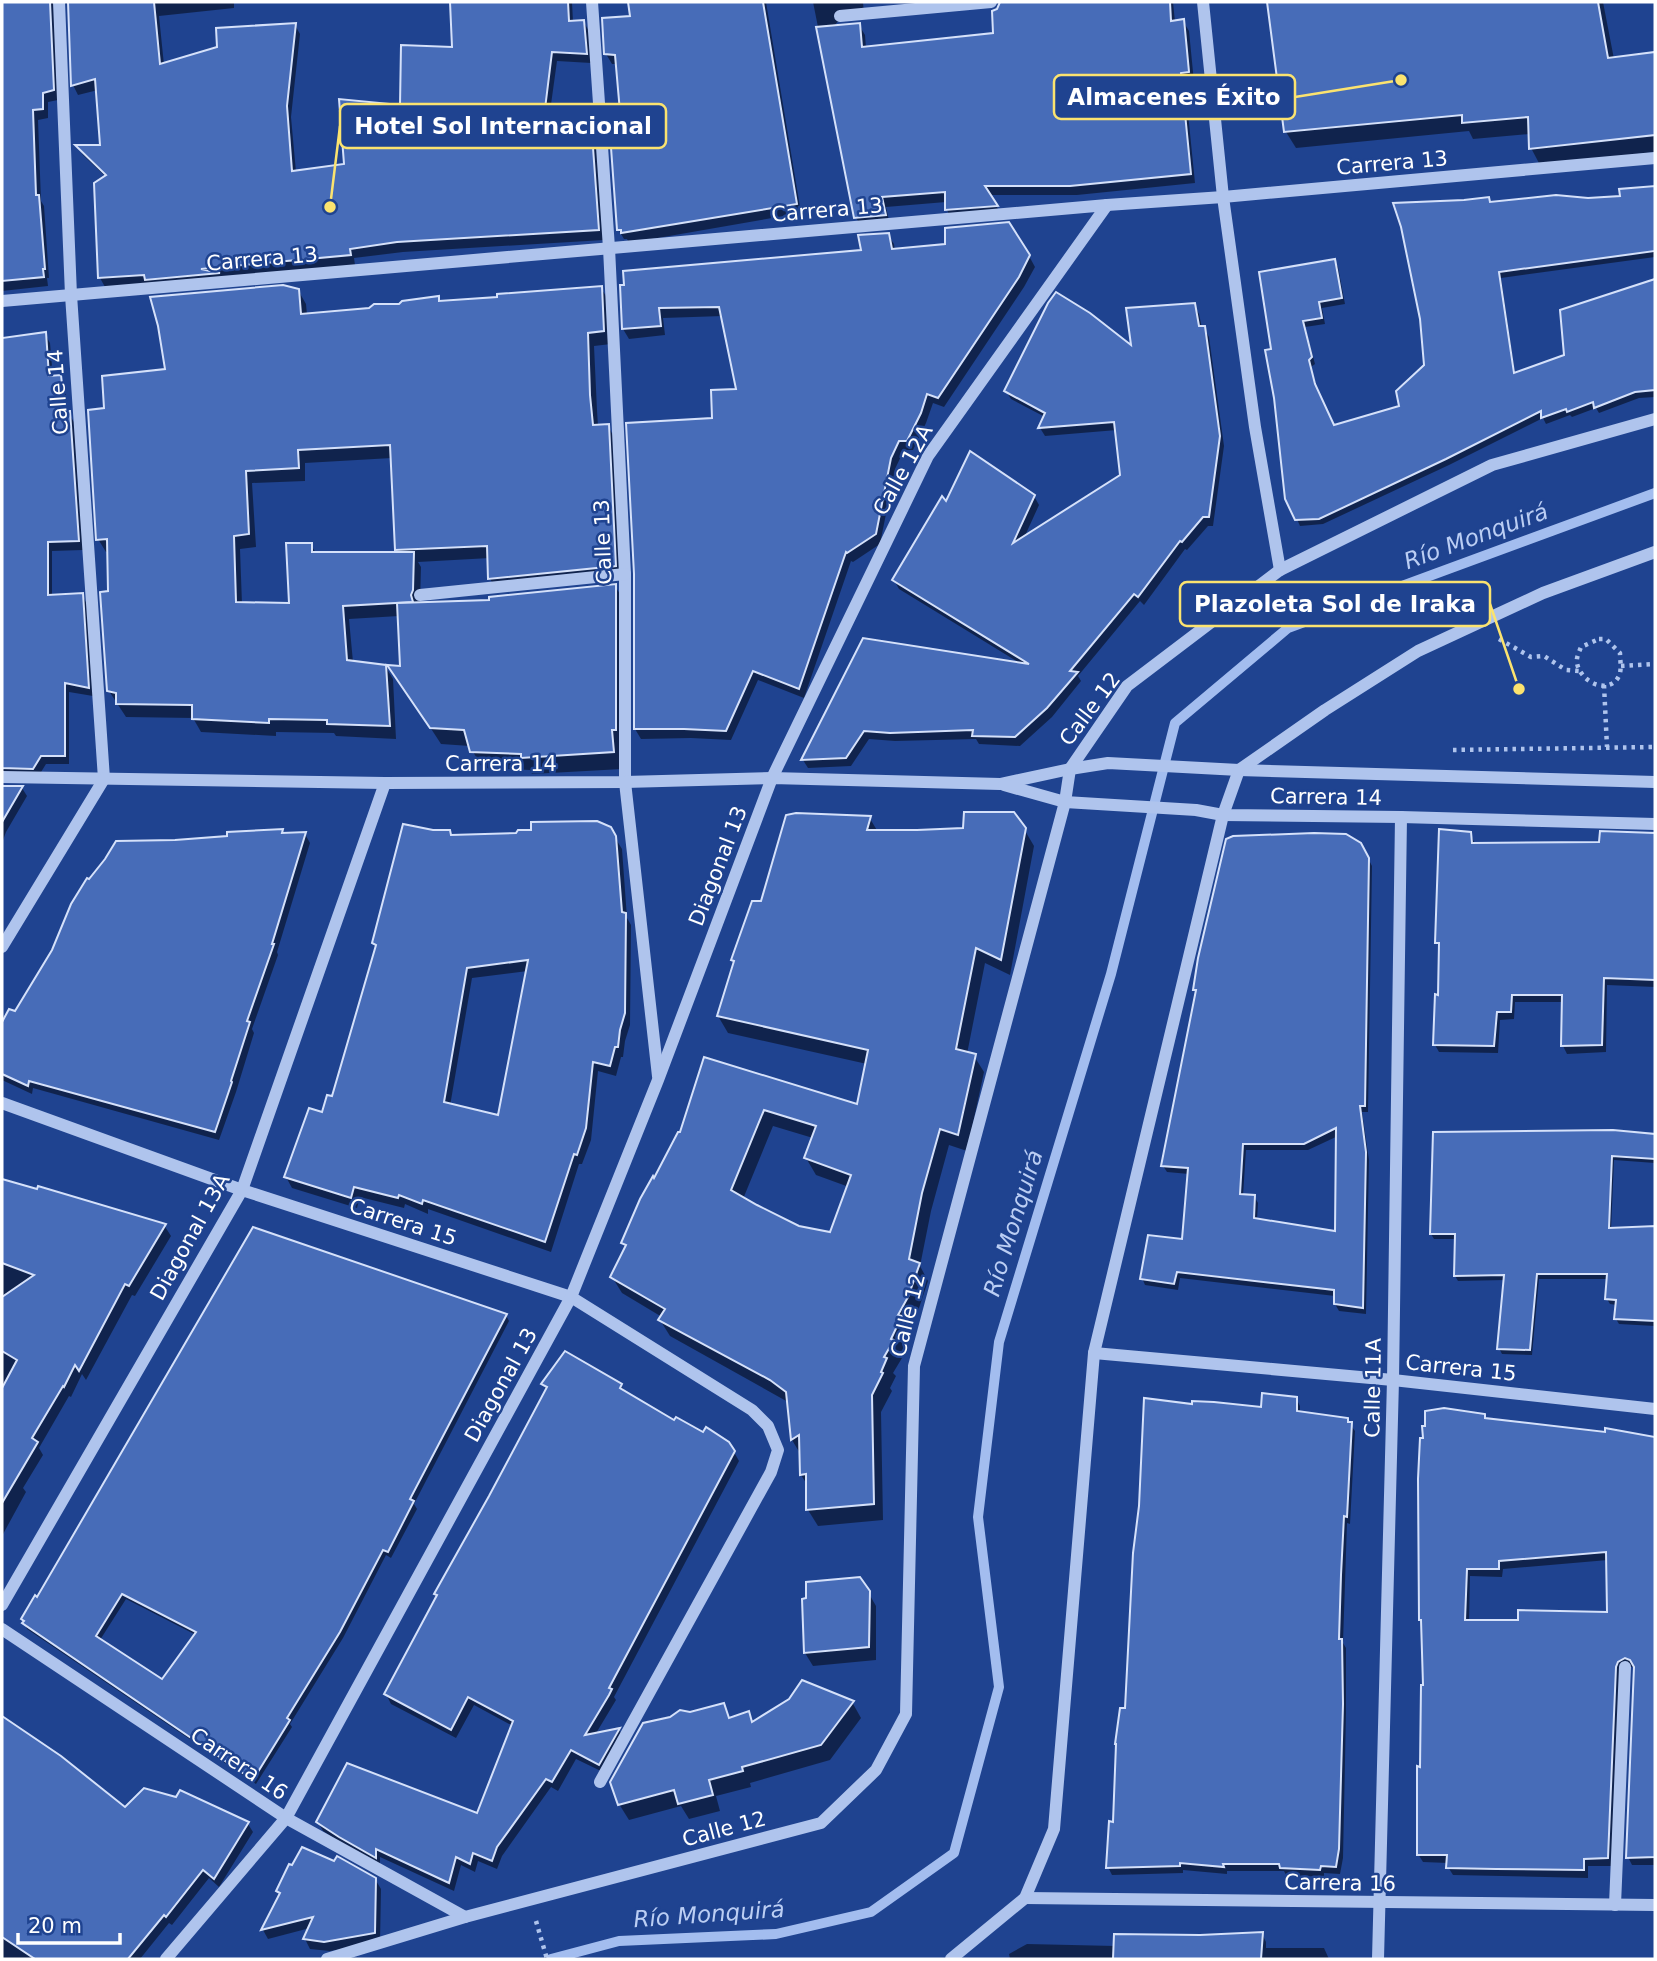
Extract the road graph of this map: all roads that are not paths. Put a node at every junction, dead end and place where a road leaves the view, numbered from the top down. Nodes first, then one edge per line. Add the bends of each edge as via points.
1 (59, 2) edge
2 (592, 2) edge
3 (991, 2) edge
4 (1203, 2) edge
5 (840, 16) dead end
6 (1655, 158) edge
7 (1223, 197) junction
8 (1107, 205) junction
9 (610, 248) junction
10 (71, 295) junction
11 (2, 301) edge
12 (1655, 419) edge
13 (1655, 552) edge
14 (1280, 570) junction
15 (625, 574) junction
16 (419, 595) dead end
17 (1070, 769) junction
18 (1239, 770) junction
19 (2, 777) edge
20 (772, 778) junction
21 (104, 779) junction
22 (625, 782) junction
23 (1655, 782) edge
24 (385, 783) junction
25 (1000, 783) junction
26 (1065, 802) junction
27 (1223, 815) junction
28 (1401, 817) junction
29 (1655, 824) edge
30 (2, 947) edge
31 (659, 1080) junction
32 (2, 1103) edge
33 (242, 1190) junction
34 (570, 1297) junction
35 (1094, 1353) junction
36 (1392, 1380) junction
37 (1655, 1409) edge
38 (2, 1605) edge
39 (2, 1629) edge
40 (1625, 1667) dead end
41 (600, 1782) dead end
42 (286, 1818) junction
43 (1025, 1898) junction
44 (1379, 1903) junction
45 (1615, 1905) junction
46 (1655, 1905) edge
47 (464, 1917) junction
48 (166, 1959) edge
49 (327, 1959) edge
50 (951, 1959) edge
51 (1378, 1959) edge

1 - 10 street, Calle 14
2 - 9 street, Calle 13
3 - 5 street
4 - 7 street
6 - 7 street, Carrera 13
7 - 8 street, Carrera 13
7 - 14 street
8 - 9 street, Carrera 13
8 - 20 street, Calle 12A via 928,456
9 - 10 street, Carrera 13
9 - 15 street, Calle 13
10 - 11 street, Carrera 13
10 - 21 street, Calle 14
12 - 14 street, Calle 12 via 1492,466
13 - 18 street via 1543,593 1418,652
14 - 17 street, Calle 12 via 1128,686
15 - 16 street
15 - 22 street, Calle 13
17 - 18 street, Carrera 14 via 1108,763
17 - 25 street, Carrera 14
17 - 26 street, Calle 12
18 - 23 street, Carrera 14
18 - 27 street
19 - 21 street, Carrera 14
20 - 22 street, Carrera 14
20 - 25 street, Carrera 14
20 - 31 street, Diagonal 13
21 - 24 street, Carrera 14
21 - 30 street
22 - 24 street, Carrera 14
22 - 31 street, Calle 13
24 - 33 street, Diagonal 13A
25 - 26 street, Carrera 14
26 - 27 street, Carrera 14
26 - 47 street, Calle 12 via 914,1366 905,1714 882,1759 821,1823
27 - 28 street, Carrera 14
27 - 35 street
28 - 29 street, Carrera 14
28 - 36 street, Calle 11A
31 - 34 street, Diagonal 13
32 - 33 street, Carrera 15
33 - 34 street, Carrera 15
33 - 38 street, Diagonal 13A
34 - 41 street, Carrera 15 via 752,1410 768,1426 778,1450 771,1472
34 - 42 street, Diagonal 13
35 - 36 street, Carrera 15
35 - 43 street via 1054,1829
36 - 37 street, Carrera 15
36 - 44 street, Calle 11A
39 - 42 street, Carrera 16
40 - 45 street
42 - 47 street, Carrera 16
42 - 48 street, Diagonal 13
43 - 44 street, Carrera 16
43 - 50 street
44 - 45 street, Carrera 16
44 - 51 street, Calle 11A
45 - 46 street, Carrera 16
47 - 49 street, Calle 12

